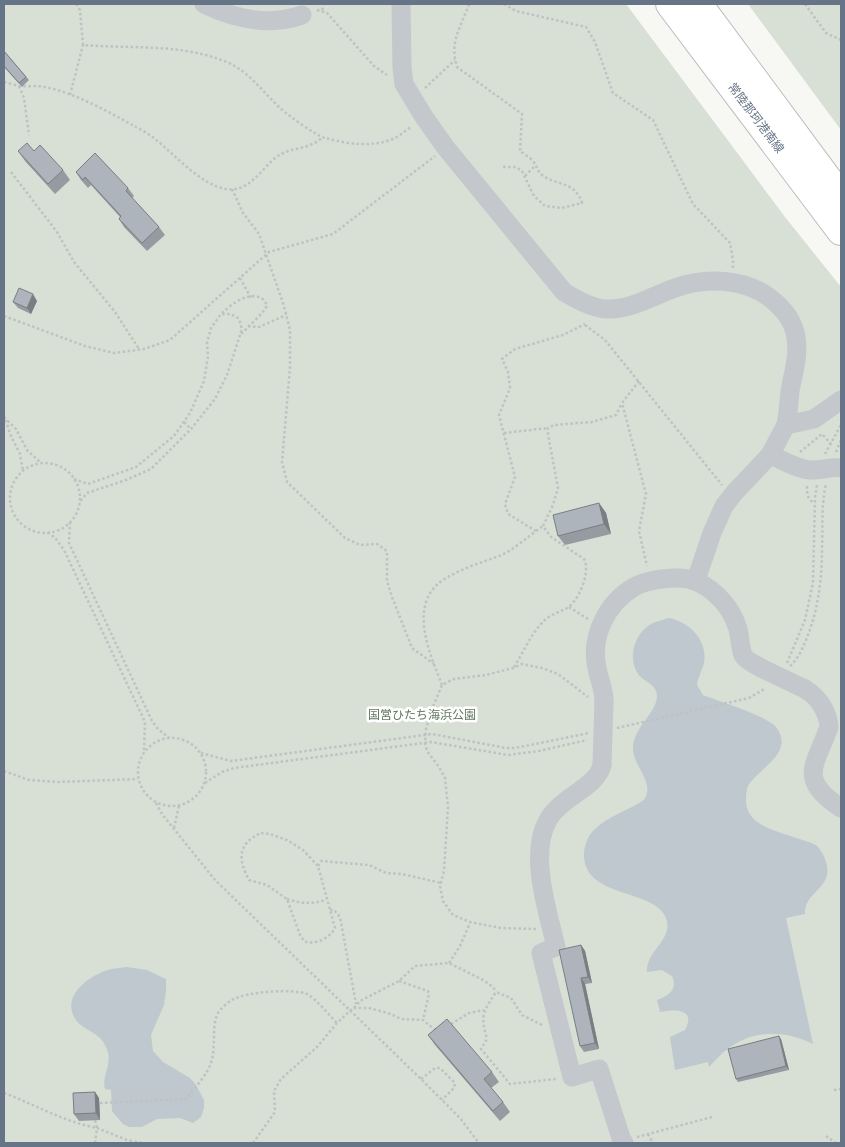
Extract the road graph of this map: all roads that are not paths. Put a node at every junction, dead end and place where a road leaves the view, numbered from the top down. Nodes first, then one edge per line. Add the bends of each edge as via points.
1 (204, 4) edge
2 (402, 4) edge
3 (670, 4) edge
4 (698, 4) edge
5 (306, 12) road end
6 (841, 197) edge
7 (841, 231) edge
8 (841, 400) edge
9 (786, 425) junction
10 (770, 455) junction
11 (835, 468) edge
12 (696, 580) junction
13 (841, 808) edge
14 (624, 1142) edge

1 - 5 street via 249,20 272,22
2 - 9 street via 402,68 409,91 446,148 564,292 607,310 700,282 733,282 762,292 779,305 792,321 796,338 797,361
3 - 7 highway, 常陸那珂港南線
4 - 6 highway, 常陸那珂港南線
8 - 9 street via 814,418
9 - 10 street
10 - 11 street via 797,468
10 - 12 street via 724,506
12 - 13 street, bridge via 728,608 738,628 747,660 812,693 820,702 829,727 814,765 815,786
12 - 14 street, bridge via 679,578 637,586 625,593 603,619 595,652 604,697 602,765 596,777 554,811 540,841 540,867 556,947 541,953 572,1076 598,1069

